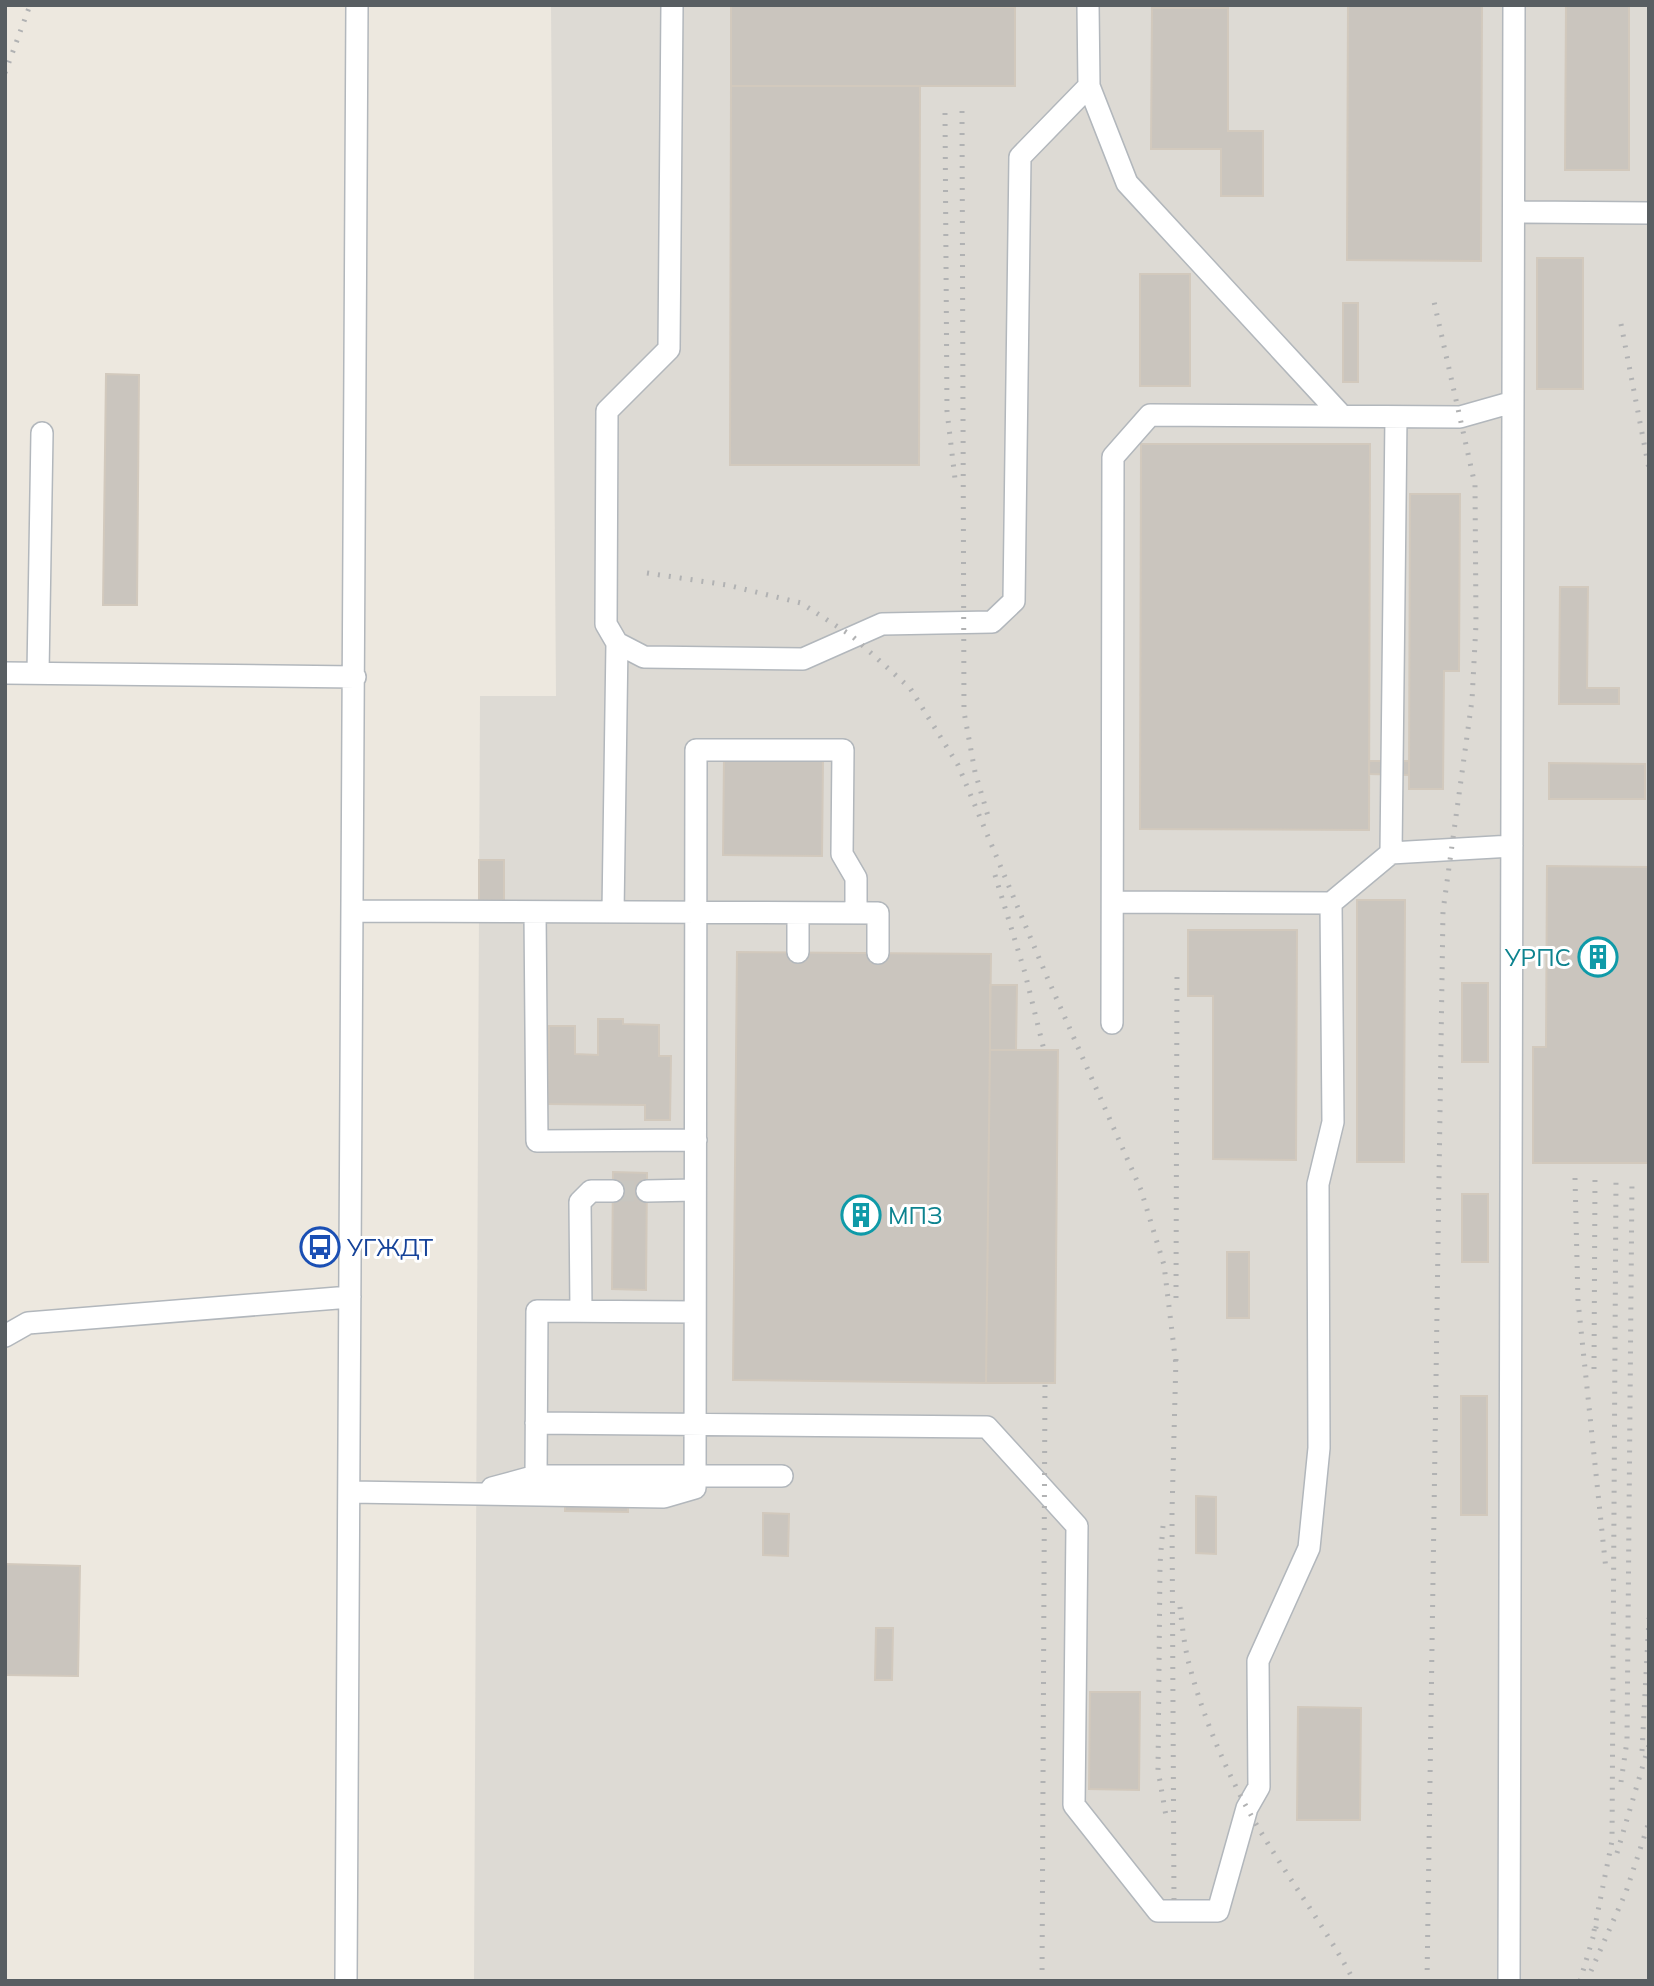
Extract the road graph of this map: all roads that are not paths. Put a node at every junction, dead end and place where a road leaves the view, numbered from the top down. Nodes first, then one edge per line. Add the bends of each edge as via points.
1 (357, 5) edge
2 (673, 5) edge
3 (1088, 5) edge
4 (1514, 5) edge
5 (1089, 86) junction
6 (1514, 212) junction
7 (1649, 213) edge
8 (1513, 402) junction
9 (1342, 416) junction
10 (1395, 417) junction
11 (42, 433) dead end
12 (617, 643) junction
13 (5, 673) edge
14 (38, 673) junction
15 (355, 677) junction
16 (1512, 846) junction
17 (1391, 853) junction
18 (1112, 902) junction
19 (1331, 903) junction
20 (353, 911) junction
21 (535, 912) junction
22 (613, 912) junction
23 (696, 912) junction
24 (798, 913) junction
25 (856, 913) junction
26 (798, 952) dead end
27 (878, 953) dead end
28 (1112, 1023) dead end
29 (696, 1140) junction
30 (695, 1190) junction
31 (613, 1191) tunnel mouth
32 (647, 1191) tunnel mouth
33 (350, 1297) junction
34 (581, 1311) junction
35 (695, 1312) junction
36 (5, 1336) edge
37 (536, 1423) junction
38 (695, 1424) junction
39 (536, 1476) junction
40 (695, 1476) junction
41 (782, 1476) dead end
42 (350, 1492) junction
43 (468, 1494) junction
44 (346, 1981) edge
45 (1509, 1981) edge

1 - 15 street
2 - 12 street via 669,349 607,411 607,624
3 - 5 street
4 - 6 street
5 - 9 street via 1127,183
5 - 12 street via 1020,157 1014,601 992,622 882,624 803,659 643,657
6 - 7 street
6 - 8 street
8 - 10 street via 1460,417
8 - 16 street
9 - 10 street
9 - 18 street via 1150,415 1113,457
10 - 17 street
11 - 14 street
12 - 22 street
13 - 14 street
14 - 15 street
15 - 20 street
16 - 17 street
16 - 45 street
17 - 19 street
18 - 19 street
18 - 28 street
19 - 38 street via 1333,1122 1318,1184 1319,1448 1309,1548 1258,1661 1259,1787 1247,1808 1218,1911 1158,1911 1074,1805 1077,1526 987,1427
20 - 21 street
20 - 33 street
21 - 22 street
21 - 29 street via 537,1141
22 - 23 street
23 - 24 street
23 - 25 street via 696,750 843,750 842,854 856,878
23 - 29 street
24 - 25 street
24 - 26 street
25 - 27 street via 878,913
29 - 30 street
30 - 32 street
30 - 35 street
31 - 34 street via 591,1191 580,1202
33 - 36 street via 28,1323
33 - 42 street
34 - 35 street
34 - 37 street via 537,1311
35 - 38 street
37 - 38 street
37 - 39 street
38 - 40 street
39 - 40 street
39 - 43 street
40 - 41 street
40 - 43 street via 695,1488 664,1497
42 - 43 street
42 - 44 street

